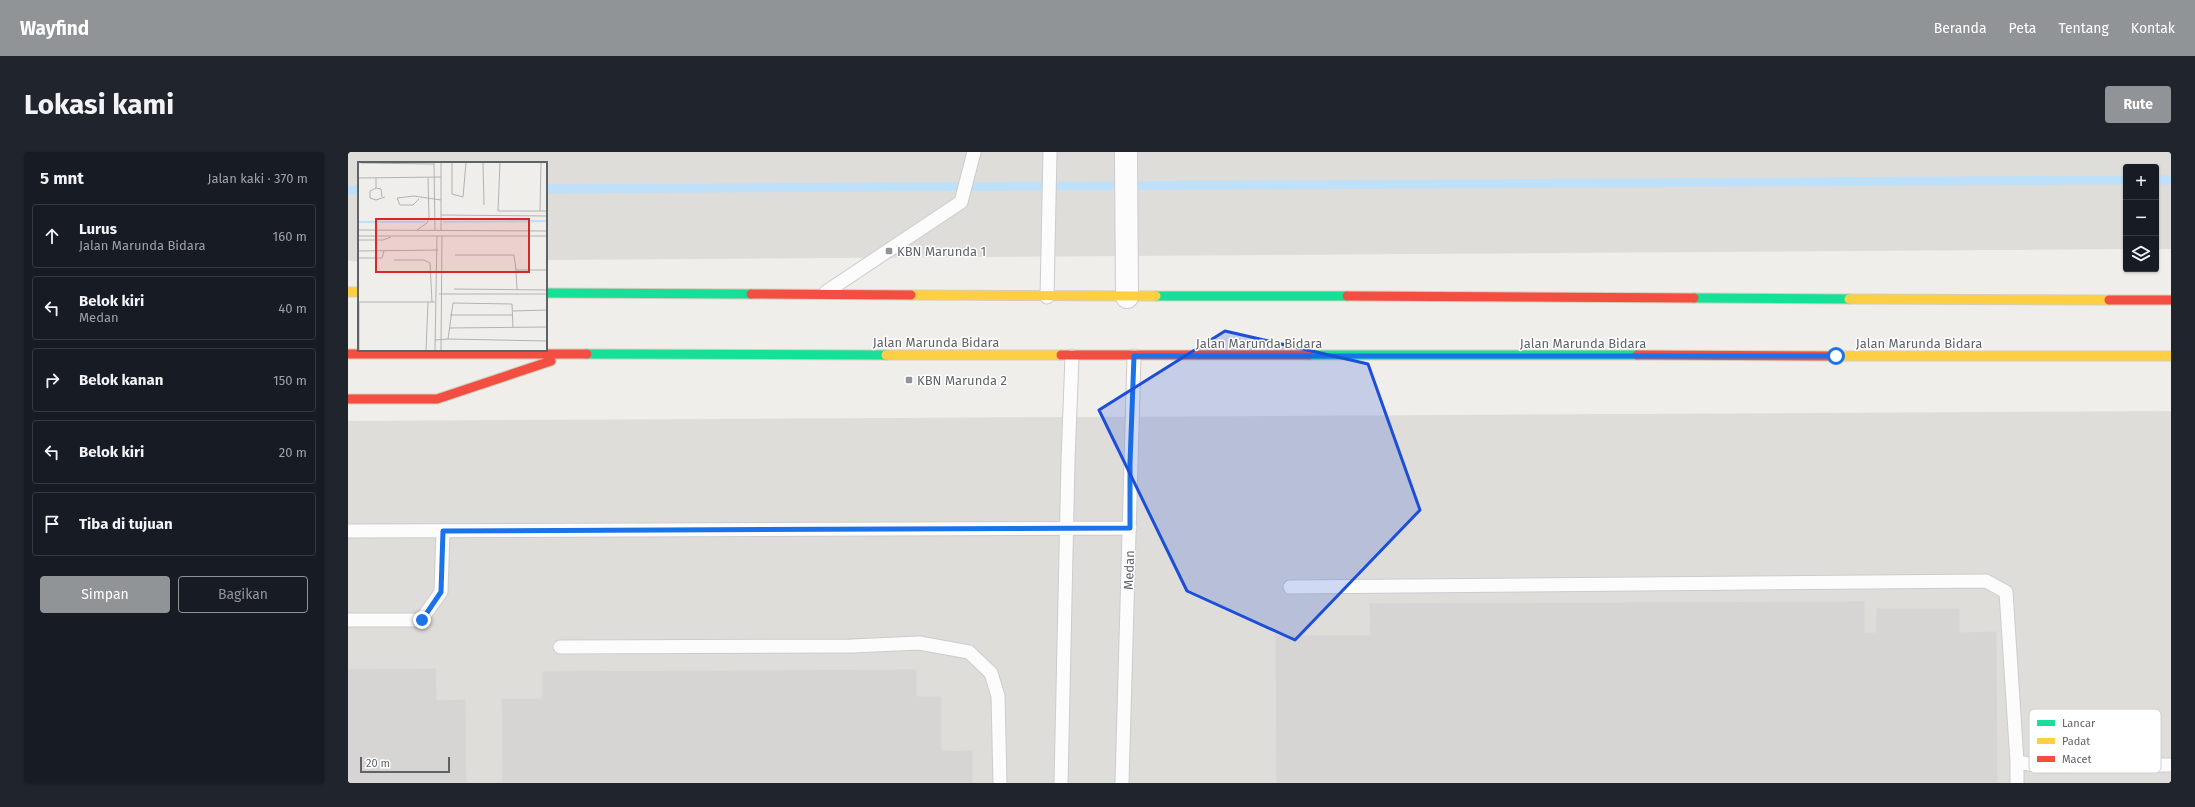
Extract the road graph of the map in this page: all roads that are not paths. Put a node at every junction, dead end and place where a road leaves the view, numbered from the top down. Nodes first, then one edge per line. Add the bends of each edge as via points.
1 (974, 152) edge
2 (1050, 152) edge
3 (1126, 152) edge
4 (547, 293) edge
5 (821, 295) junction
6 (1047, 297) junction
7 (1127, 297) junction
8 (2171, 300) edge
9 (348, 354) edge
10 (569, 355) junction
11 (1072, 356) junction
12 (1134, 356) junction
13 (2171, 356) edge
14 (348, 399) edge
15 (1130, 528) junction
16 (1067, 529) junction
17 (348, 531) edge
18 (443, 531) junction
19 (1290, 587) dead end
20 (348, 620) edge
21 (560, 647) dead end
22 (2017, 762) junction
23 (2029, 764) edge
24 (2161, 765) edge
25 (2171, 765) edge
26 (1000, 783) edge
27 (1061, 783) edge
28 (1122, 783) edge
29 (2017, 783) edge

1 - 5 lane via 961,202
2 - 6 lane
3 - 7 street
4 - 5 main road
5 - 6 main road
6 - 7 main road
7 - 8 main road
9 - 10 main road, Jalan Marunda Bidara
10 - 11 main road, Jalan Marunda Bidara
10 - 14 main road via 437,399
11 - 12 main road, Jalan Marunda Bidara
11 - 16 lane
12 - 13 main road, Jalan Marunda Bidara
12 - 15 lane, Medan
15 - 16 lane
15 - 28 lane, Medan
16 - 18 lane
16 - 27 lane
17 - 18 lane
18 - 20 lane via 441,592 422,620
19 - 22 lane via 1986,581 2006,592
21 - 26 lane via 852,646 919,643 969,652 991,673 998,696
22 - 23 lane
22 - 29 lane
24 - 25 lane

